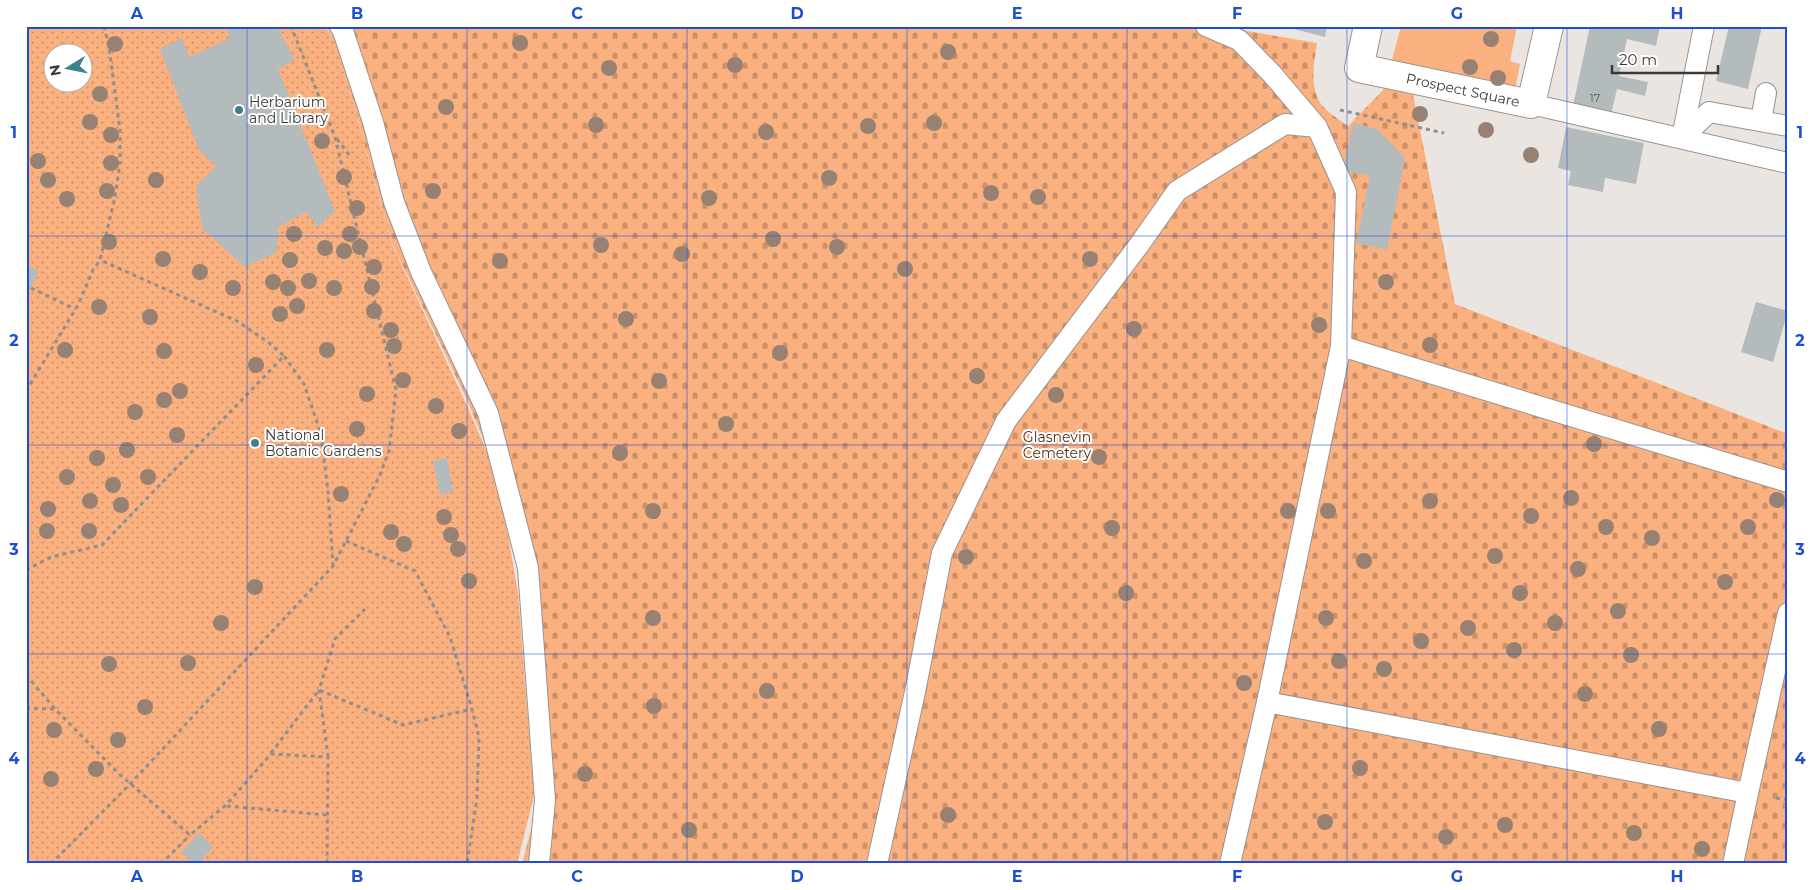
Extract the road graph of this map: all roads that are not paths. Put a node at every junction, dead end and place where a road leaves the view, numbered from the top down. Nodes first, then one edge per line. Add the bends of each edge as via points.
1 (340, 26) edge
2 (1206, 26) edge
3 (1368, 26) edge
4 (1549, 26) edge
5 (1704, 26) edge
6 (1766, 93) dead end
7 (1530, 104) junction
8 (1761, 121) junction
9 (1788, 126) edge
10 (1317, 127) junction
11 (1682, 138) junction
12 (1788, 163) edge
13 (1341, 346) junction
14 (1788, 482) edge
15 (1788, 613) edge
16 (1267, 702) junction
17 (1748, 794) junction
18 (539, 864) edge
19 (877, 864) edge
20 (1230, 864) edge
21 (1733, 864) edge

1 - 18 lane via 373,122 394,202 421,272 488,413 528,568 545,800
2 - 10 lane via 1238,40
3 - 7 street, Prospect Square via 1359,68
4 - 7 street, Prospect Square
5 - 11 lane
6 - 8 lane
7 - 11 lane
8 - 9 lane
8 - 11 lane via 1710,112
10 - 13 lane via 1346,192
10 - 19 lane via 1285,124 1177,191 1006,421 942,552
11 - 12 lane
13 - 14 lane
13 - 16 lane
15 - 17 lane
16 - 17 lane
16 - 20 lane
17 - 21 lane

